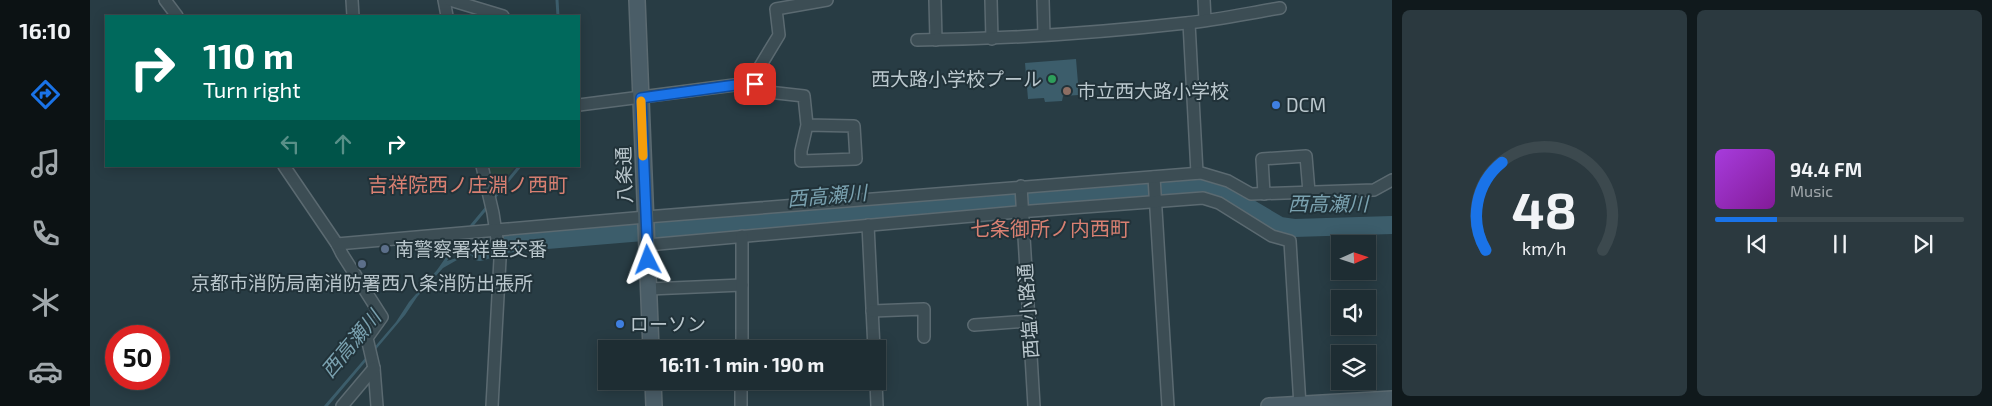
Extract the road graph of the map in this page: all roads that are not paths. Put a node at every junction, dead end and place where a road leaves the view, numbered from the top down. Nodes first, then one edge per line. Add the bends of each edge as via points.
1 (165, 0) edge
2 (352, 0) edge
3 (444, 0) edge
4 (450, 0) edge
5 (637, 0) edge
6 (827, 0) edge
7 (935, 0) edge
8 (991, 0) edge
9 (1043, 0) edge
10 (1204, 0) edge
11 (1252, 0) edge
12 (1280, 8) dead end
13 (1253, 13) junction
14 (176, 15) edge
15 (353, 15) edge
16 (447, 15) edge
17 (500, 15) edge
18 (1205, 20) junction
19 (1189, 23) junction
20 (1044, 35) junction
21 (992, 39) junction
22 (917, 40) dead end
23 (936, 40) junction
24 (750, 83) junction
25 (641, 98) junction
26 (580, 105) edge
27 (807, 125) junction
28 (285, 167) edge
29 (482, 167) edge
30 (1197, 173) junction
31 (1154, 177) junction
32 (1392, 180) edge
33 (1021, 186) junction
34 (1309, 192) junction
35 (1264, 194) junction
36 (1155, 200) junction
37 (1022, 211) junction
38 (646, 217) junction
39 (868, 224) junction
40 (496, 233) junction
41 (742, 236) junction
42 (338, 244) junction
43 (648, 245) junction
44 (742, 285) junction
45 (649, 289) junction
46 (872, 311) junction
47 (1029, 321) junction
48 (974, 325) dead end
49 (924, 337) dead end
50 (652, 340) edge
51 (742, 340) edge
52 (874, 340) edge
53 (374, 368) junction
54 (653, 390) edge
55 (741, 390) edge
56 (876, 390) edge
57 (1392, 399) edge
58 (1300, 405) edge
59 (342, 406) edge
60 (376, 406) edge
61 (492, 406) edge
62 (654, 406) edge
63 (741, 406) edge
64 (877, 406) edge
65 (1034, 406) edge
66 (1168, 406) edge
67 (1269, 406) edge

1 - 14 street
2 - 15 street
3 - 16 street
4 - 17 street
5 - 25 main road, 八条通
6 - 24 street via 776,9 778,34
7 - 23 street
8 - 21 street
9 - 20 street
10 - 18 street
11 - 13 street
12 - 13 street
13 - 18 street
18 - 19 street
19 - 20 street
19 - 30 street
20 - 21 street
21 - 23 street
22 - 23 street
24 - 25 street
24 - 27 street via 768,92 804,96
25 - 26 street
25 - 38 main road, 八条通
27 - 27 street via 801,161 856,159 854,126
28 - 42 street
29 - 40 street
30 - 31 street
30 - 35 street via 1214,175 1251,194
31 - 33 street
31 - 36 street
32 - 34 street via 1374,190
33 - 37 street, 西塩小路通
33 - 38 street
34 - 35 street
34 - 35 street via 1306,156 1262,159
36 - 37 street
36 - 58 street via 1203,198 1219,202 1272,236 1290,241
36 - 66 street
37 - 39 street
37 - 47 street, 西塩小路通
38 - 40 street
38 - 43 main road, 八条通
39 - 41 street
39 - 46 street
40 - 42 street via 474,232
40 - 61 street via 500,255
41 - 43 street
41 - 44 street
42 - 53 street via 382,317 367,338
43 - 45 main road, 八条通
44 - 45 street
44 - 51 street
45 - 50 main road, 八条通
46 - 49 street via 924,309
46 - 52 street
47 - 48 street
47 - 65 street, 西塩小路通
53 - 59 street
53 - 60 street
54 - 62 main road
55 - 63 street
56 - 64 street
57 - 58 main road
58 - 67 main road

